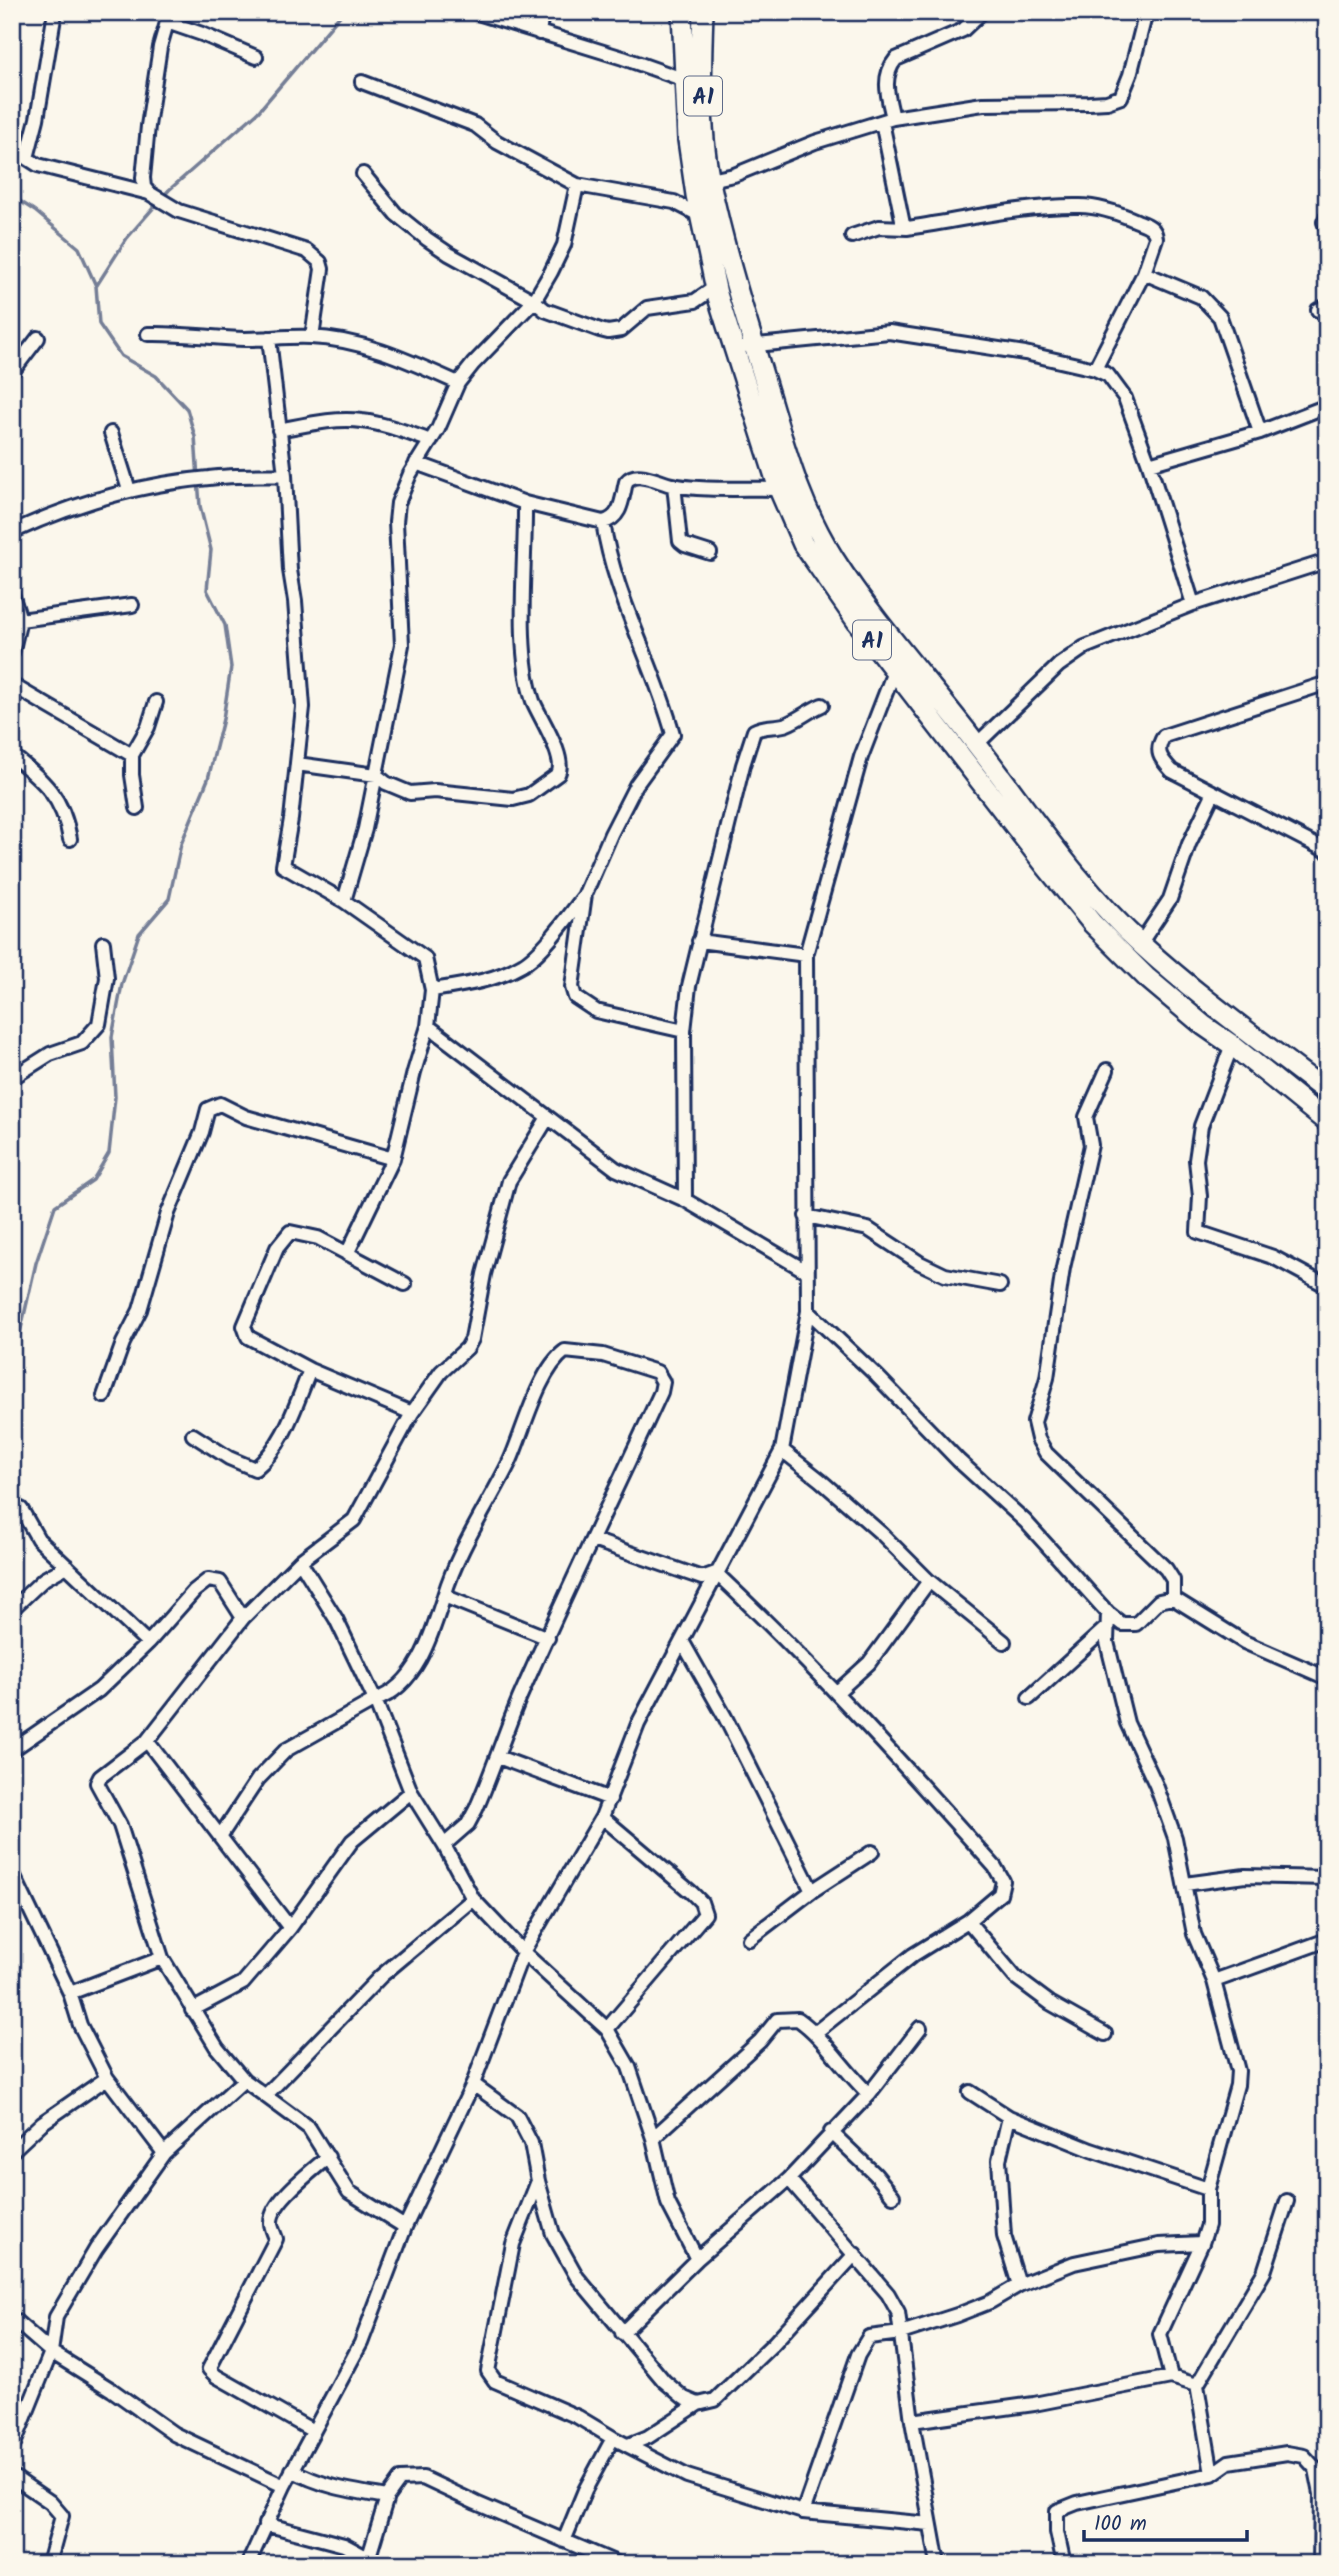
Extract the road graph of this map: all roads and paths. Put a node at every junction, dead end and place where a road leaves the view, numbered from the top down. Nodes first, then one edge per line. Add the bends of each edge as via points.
1 (55, 12) edge
2 (474, 12) edge
3 (542, 12) edge
4 (682, 12) edge
5 (703, 12) edge
6 (982, 12) edge
7 (1146, 12) edge
8 (168, 17) edge
9 (539, 33) junction
10 (256, 57) dead end
11 (685, 80) junction
12 (362, 82) dead end
13 (888, 120) junction
14 (363, 174) dead end
15 (710, 180) junction
16 (577, 185) junction
17 (153, 196) junction
18 (1327, 216) edge
19 (703, 217) junction
20 (907, 228) junction
21 (1327, 228) edge
22 (852, 236) dead end
23 (1144, 273) junction
24 (717, 294) junction
25 (534, 301) junction
26 (148, 334) dead end
27 (312, 337) junction
28 (38, 338) dead end
29 (269, 338) junction
30 (744, 346) junction
31 (1095, 369) junction
32 (12, 372) edge
33 (458, 383) junction
34 (1327, 406) edge
35 (279, 430) junction
36 (1260, 432) junction
37 (111, 433) dead end
38 (431, 441) junction
39 (416, 463) junction
40 (1149, 464) junction
41 (285, 475) junction
42 (674, 485) junction
43 (779, 489) junction
44 (129, 490) junction
45 (525, 503) junction
46 (603, 522) junction
47 (12, 532) edge
48 (710, 553) dead end
49 (1327, 561) edge
50 (12, 594) edge
51 (1193, 604) junction
52 (132, 605) dead end
53 (20, 620) junction
54 (12, 653) edge
55 (895, 669) junction
56 (1327, 683) edge
57 (12, 685) edge
58 (156, 702) dead end
59 (822, 705) dead end
60 (977, 744) junction
61 (12, 755) edge
62 (132, 755) junction
63 (297, 764) junction
64 (376, 775) junction
65 (1213, 794) junction
66 (136, 808) dead end
67 (70, 839) dead end
68 (1327, 851) edge
69 (585, 894) junction
70 (344, 901) junction
71 (699, 940) junction
72 (103, 943) dead end
73 (1140, 944) junction
74 (806, 955) junction
75 (432, 990) junction
76 (428, 1026) junction
77 (684, 1031) junction
78 (1233, 1045) junction
79 (1107, 1070) dead end
80 (12, 1078) edge
81 (1327, 1092) edge
82 (547, 1119) junction
83 (1327, 1122) edge
84 (393, 1160) junction
85 (685, 1200) junction
86 (806, 1216) junction
87 (347, 1254) junction
88 (806, 1271) junction
89 (405, 1284) dead end
90 (1000, 1285) dead end
91 (1327, 1286) edge
92 (808, 1311) junction
93 (310, 1370) junction
94 (104, 1396) dead end
95 (412, 1413) junction
96 (193, 1435) dead end
97 (782, 1450) junction
98 (21, 1509) dead end
99 (593, 1540) junction
100 (300, 1561) junction
101 (67, 1566) junction
102 (716, 1573) junction
103 (929, 1581) junction
104 (444, 1596) junction
105 (1173, 1598) junction
106 (12, 1608) edge
107 (1108, 1613) junction
108 (243, 1618) junction
109 (1107, 1627) junction
110 (548, 1639) junction
111 (682, 1641) junction
112 (1004, 1642) dead end
113 (148, 1643) junction
114 (1327, 1678) edge
115 (836, 1693) junction
116 (1028, 1698) dead end
117 (375, 1700) junction
118 (146, 1741) junction
119 (12, 1750) edge
120 (498, 1757) junction
121 (411, 1792) junction
122 (610, 1799) junction
123 (602, 1817) junction
124 (220, 1836) junction
125 (444, 1845) junction
126 (872, 1853) dead end
127 (12, 1872) edge
128 (1327, 1878) edge
129 (1185, 1884) junction
130 (812, 1891) junction
131 (473, 1899) junction
132 (968, 1921) junction
133 (290, 1928) junction
134 (749, 1939) dead end
135 (1327, 1940) edge
136 (523, 1952) junction
137 (162, 1958) junction
138 (1214, 1982) junction
139 (70, 1993) junction
140 (192, 2010) junction
141 (920, 2028) dead end
142 (607, 2029) junction
143 (816, 2032) junction
144 (1105, 2034) dead end
145 (107, 2078) junction
146 (244, 2080) junction
147 (473, 2084) junction
148 (970, 2092) dead end
149 (869, 2094) junction
150 (266, 2095) junction
151 (1009, 2117) junction
152 (831, 2132) junction
153 (653, 2138) junction
154 (12, 2151) edge
155 (164, 2153) junction
156 (328, 2157) junction
157 (789, 2179) junction
158 (538, 2181) junction
159 (1208, 2189) junction
160 (893, 2196) dead end
161 (1287, 2201) dead end
162 (405, 2227) junction
163 (1202, 2244) junction
164 (855, 2254) junction
165 (697, 2259) junction
166 (1019, 2285) junction
167 (12, 2318) edge
168 (622, 2333) junction
169 (901, 2333) junction
170 (51, 2352) junction
171 (1171, 2377) junction
172 (1197, 2385) junction
173 (698, 2404) junction
174 (912, 2421) junction
175 (313, 2431) junction
176 (613, 2438) junction
177 (628, 2445) junction
178 (12, 2449) edge
179 (292, 2470) junction
180 (1212, 2474) junction
181 (12, 2476) edge
182 (284, 2486) junction
183 (387, 2497) junction
184 (803, 2512) junction
185 (265, 2524) junction
186 (930, 2524) junction
187 (564, 2541) junction
188 (367, 2561) edge
189 (49, 2564) edge
190 (248, 2564) edge
191 (619, 2564) edge
192 (938, 2564) edge
193 (1064, 2564) edge
194 (1320, 2564) edge

1 - 17 street via 27,158 38,165
2 - 9 street
3 - 9 street
4 - 11 highway, A1
5 - 15 highway, A1 via 701,52
6 - 13 street via 963,30 892,63 886,89
7 - 13 street via 1121,97 1098,102 983,104
8 - 10 street
8 - 17 street via 153,86 143,178
9 - 11 street
11 - 19 highway, A1 via 688,140
12 - 16 street via 475,125
13 - 15 street
13 - 20 street via 891,175
14 - 25 street via 396,214 427,239
15 - 30 highway, A1
16 - 19 street via 674,202
16 - 25 street via 564,245
17 - 27 street via 172,208 300,248 320,262
18 - 21 street
19 - 24 highway, A1
20 - 22 street via 879,227
20 - 23 street via 1082,205 1151,227 1156,238
23 - 31 street
23 - 36 street via 1200,298 1220,317
24 - 25 street via 714,288 695,301 647,308 613,332 545,310
24 - 30 highway, A1
25 - 33 street
26 - 29 street
27 - 29 street
27 - 33 street via 370,347
28 - 32 street
29 - 35 street
30 - 31 street via 889,332
30 - 43 highway, A1
30 - 60 highway, A1 via 796,484 834,559
31 - 40 street via 1108,375 1125,398
33 - 38 street
34 - 36 street
35 - 38 street via 359,420
35 - 41 street
36 - 40 street
37 - 44 street
38 - 39 street
39 - 45 street
39 - 64 street via 398,503 402,645
40 - 51 street
41 - 44 street via 211,477
41 - 63 street via 303,707
42 - 43 street
42 - 46 street via 636,475 629,478 620,511
42 - 48 street via 680,541
43 - 55 highway, A1 via 809,554
44 - 47 street via 55,512
45 - 46 street
45 - 64 street via 527,676 561,771 513,799 410,793
46 - 69 street via 627,612 673,734 636,785
49 - 51 street
50 - 53 street
51 - 60 street via 1085,647 1059,665
52 - 53 street
53 - 54 street
55 - 74 street via 861,757
55 - 78 highway, A1 via 1092,923 1146,977 1203,1026
56 - 65 street via 1164,736 1158,745 1159,757 1172,771
57 - 62 street
58 - 62 street
59 - 71 street via 789,723 760,728 750,737
60 - 73 highway, A1 via 1062,859
61 - 67 street via 50,788 66,819
62 - 66 street
63 - 64 street
63 - 70 street via 283,866
64 - 70 street
65 - 68 street
65 - 73 street via 1170,899
69 - 75 street via 524,964 482,982
69 - 77 street via 572,987 575,997 596,1011
70 - 75 street via 425,958
71 - 74 street
71 - 77 street
72 - 80 street via 107,978 99,1024 82,1043 50,1054
73 - 81 highway, A1
74 - 86 street
75 - 76 street
76 - 82 street
76 - 84 street
77 - 85 street
78 - 83 highway, A1
78 - 91 street via 1201,1126 1196,1160 1198,1232 1273,1257
79 - 105 street via 1086,1117 1091,1145 1063,1268 1047,1378 1034,1422 1046,1453 1166,1569 1173,1580
82 - 85 street via 616,1170
82 - 95 street via 509,1181 472,1339
84 - 87 street
84 - 94 street via 246,1117 220,1104 208,1109 168,1213 140,1310
85 - 88 street
86 - 88 street
86 - 90 street via 868,1229 945,1275
87 - 89 street
87 - 93 street via 318,1238 290,1232 277,1248 244,1326 248,1337
88 - 92 street
92 - 97 street
92 - 107 street via 1026,1521
93 - 95 street
93 - 96 street via 279,1443 254,1469
95 - 100 street via 354,1520
97 - 102 street
97 - 103 street via 883,1535
98 - 101 street via 38,1539
99 - 102 street via 702,1578
99 - 104 street via 663,1382 657,1372 603,1355 565,1352 541,1384 510,1460 453,1567
99 - 110 street
100 - 108 street
100 - 117 street via 336,1619
101 - 106 street via 44,1579
101 - 113 street
102 - 111 street
102 - 115 street
103 - 112 street
103 - 115 street via 869,1663
104 - 110 street
104 - 117 street via 428,1644 408,1675 388,1695
105 - 107 street via 1159,1601 1136,1624 1122,1624
105 - 114 street via 1244,1642
107 - 109 street
108 - 113 street via 220,1581 208,1580
108 - 118 street
109 - 116 street
109 - 129 street via 1126,1723 1156,1785
110 - 120 street
111 - 122 street via 638,1724
111 - 130 street
113 - 119 street via 99,1690
115 - 132 street via 995,1867 1003,1881 1000,1894
117 - 121 street
117 - 124 street via 286,1750 258,1779
118 - 124 street
118 - 137 street via 97,1783 120,1825
120 - 122 street
120 - 125 street via 468,1824
121 - 125 street
121 - 133 street via 352,1841
122 - 123 street
123 - 136 street
123 - 142 street via 692,1893 705,1914
124 - 133 street
125 - 131 street
126 - 130 street
127 - 139 street
128 - 129 street via 1245,1876
129 - 138 street via 1194,1934
130 - 134 street
131 - 136 street
131 - 150 street via 380,1976
132 - 143 street via 913,1955
132 - 144 street via 1015,1977
133 - 140 street via 243,1983
135 - 138 street
136 - 142 street
136 - 147 street
137 - 139 street
137 - 140 street
138 - 159 street via 1237,2085
139 - 145 street via 80,2025
140 - 146 street
141 - 149 street
142 - 153 street via 629,2067
143 - 149 street via 849,2076
143 - 153 street via 798,2019 777,2020
145 - 154 street via 42,2123
145 - 155 street
146 - 150 street
146 - 155 street
147 - 158 street via 517,2116 531,2143
147 - 162 street
148 - 151 street
149 - 152 street
150 - 156 street via 309,2129
151 - 159 street
151 - 166 street via 999,2160 1004,2236
152 - 157 street
152 - 160 street
153 - 165 street via 668,2203
155 - 170 street via 96,2249 56,2317
156 - 162 street via 349,2192
156 - 175 street via 274,2209 271,2224 276,2239 209,2369
157 - 164 street
157 - 165 street
158 - 168 street via 559,2245 577,2277
158 - 176 street via 513,2244 488,2371 505,2387 578,2417
159 - 163 street via 1208,2225
161 - 172 street via 1264,2272
162 - 175 street via 361,2343
163 - 166 street via 1119,2252 1074,2263
163 - 171 street via 1160,2334
164 - 169 street via 898,2312
164 - 173 street via 715,2400
165 - 168 street
166 - 169 street via 990,2302
167 - 170 street
168 - 173 street via 664,2381
169 - 174 street
169 - 184 street via 869,2337 858,2355
170 - 178 street
170 - 182 street via 174,2434
171 - 172 street
171 - 174 street via 1034,2404
172 - 180 street
173 - 177 street via 649,2437
174 - 186 street
175 - 179 street
176 - 177 street
176 - 187 street
177 - 184 street via 687,2476
179 - 182 street
179 - 183 street via 325,2486
180 - 193 street via 1057,2511
180 - 194 street via 1229,2462 1287,2453 1304,2456 1317,2469 1321,2494
181 - 189 street via 62,2516
182 - 185 street
183 - 187 street via 400,2479 423,2478
183 - 188 street
184 - 186 street
185 - 188 street via 344,2545
185 - 190 street
186 - 192 street
187 - 191 street

